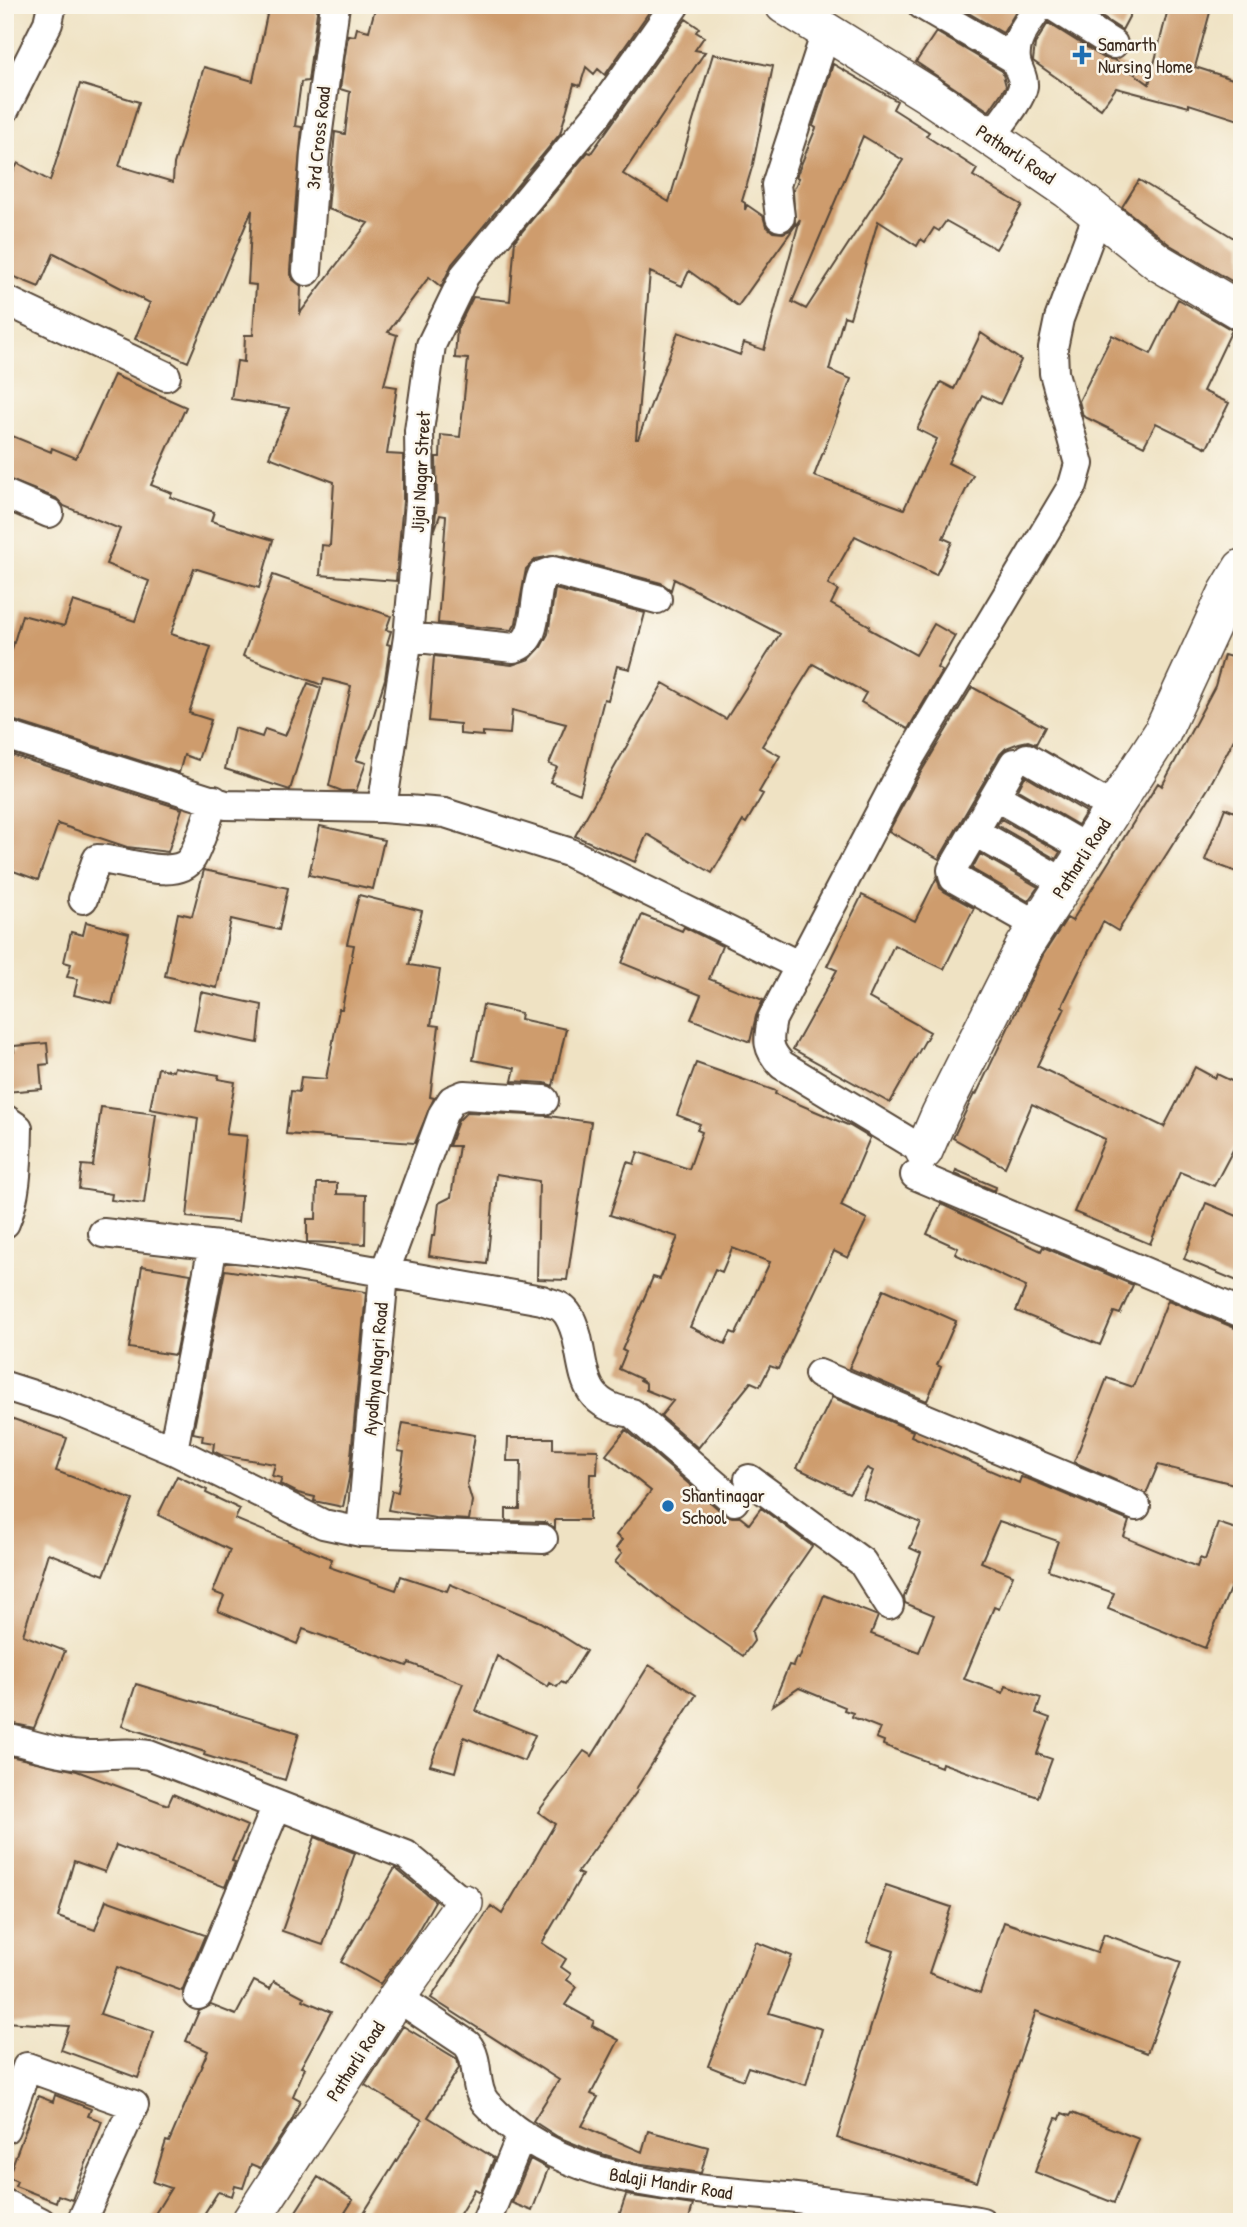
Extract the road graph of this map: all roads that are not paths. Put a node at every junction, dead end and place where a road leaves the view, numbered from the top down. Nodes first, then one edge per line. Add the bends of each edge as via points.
1 (52, 5) edge
2 (335, 5) edge
3 (675, 5) edge
4 (784, 5) edge
5 (922, 5) edge
6 (1040, 5) edge
7 (1052, 5) edge
8 (826, 32) junction
9 (1113, 44) dead end
10 (1016, 60) junction
11 (5, 108) edge
12 (991, 137) junction
13 (1098, 214) junction
14 (780, 217) dead end
15 (307, 271) dead end
16 (5, 300) edge
17 (1242, 312) edge
18 (166, 376) dead end
19 (5, 494) edge
20 (49, 513) dead end
21 (1242, 568) edge
22 (657, 598) dead end
23 (408, 637) junction
24 (5, 735) edge
25 (995, 796) junction
26 (214, 800) junction
27 (382, 808) junction
28 (1113, 808) junction
29 (975, 832) junction
30 (1087, 849) junction
31 (1065, 883) junction
32 (83, 899) dead end
33 (1037, 925) junction
34 (800, 966) junction
35 (544, 1100) dead end
36 (5, 1119) edge
37 (920, 1163) junction
38 (5, 1223) edge
39 (103, 1233) dead end
40 (214, 1246) junction
41 (384, 1274) junction
42 (1242, 1313) edge
43 (819, 1374) dead end
44 (5, 1385) edge
45 (173, 1450) junction
46 (1136, 1506) dead end
47 (361, 1532) junction
48 (542, 1539) dead end
49 (889, 1605) dead end
50 (5, 1738) edge
51 (277, 1805) junction
52 (464, 1903) joint
53 (198, 1995) dead end
54 (397, 1997) junction
55 (5, 2129) edge
56 (522, 2134) junction
57 (5, 2204) edge
58 (41, 2222) edge
59 (81, 2222) edge
60 (250, 2222) edge
61 (486, 2222) edge
62 (982, 2222) edge

1 - 11 street via 48,23
2 - 15 street, 3rd Cross Road via 314,153
3 - 23 street, Jijai Nagar Street via 598,114 465,275 431,345 419,431 421,502
4 - 8 street, Patharli Road
5 - 10 street
6 - 10 street via 1018,39
7 - 9 street
8 - 12 street, Patharli Road
8 - 14 street via 776,185
10 - 12 street via 1023,79 1021,93
12 - 13 street, Patharli Road
13 - 17 street, Patharli Road via 1158,262
13 - 34 street via 1052,348 1054,373 1079,464 1073,485 902,769
16 - 18 street
19 - 20 street
21 - 28 street, Patharli Road via 1162,733
22 - 23 street via 553,571 542,575 538,584 530,636 523,646 514,649
23 - 27 street, Jijai Nagar Street
24 - 26 street
25 - 28 street via 1021,760
25 - 29 street
25 - 30 street
26 - 27 street via 226,805
26 - 32 street via 191,859 183,868 168,871 97,859
27 - 34 street via 445,813 568,852
28 - 30 street, Patharli Road
29 - 31 street
29 - 33 street via 952,870 954,878
30 - 31 street, Patharli Road
31 - 33 street, Patharli Road
33 - 37 street, Patharli Road via 940,1114
34 - 37 street via 772,1019 768,1040 773,1055
35 - 41 street via 464,1095 452,1100
36 - 38 street via 18,1128 13,1203
37 - 42 street
39 - 40 street
40 - 41 street
40 - 45 street
41 - 47 street, Ayodhya Nagri Road
41 - 49 street, Ayodhya Nagri Road via 542,1300 562,1308 574,1324 593,1396 614,1410 632,1413 742,1490 862,1562
43 - 46 street
44 - 45 street
45 - 47 street via 323,1524
47 - 48 street
50 - 51 street via 73,1754 149,1755
51 - 52 street via 406,1855
51 - 53 street
52 - 54 street, Patharli Road
54 - 56 street, Balaji Mandir Road via 467,2044 475,2058 482,2098
54 - 60 street, Patharli Road
55 - 59 street via 27,2067 134,2105
56 - 61 street
56 - 62 street, Balaji Mandir Road via 559,2156 613,2176
57 - 58 street

